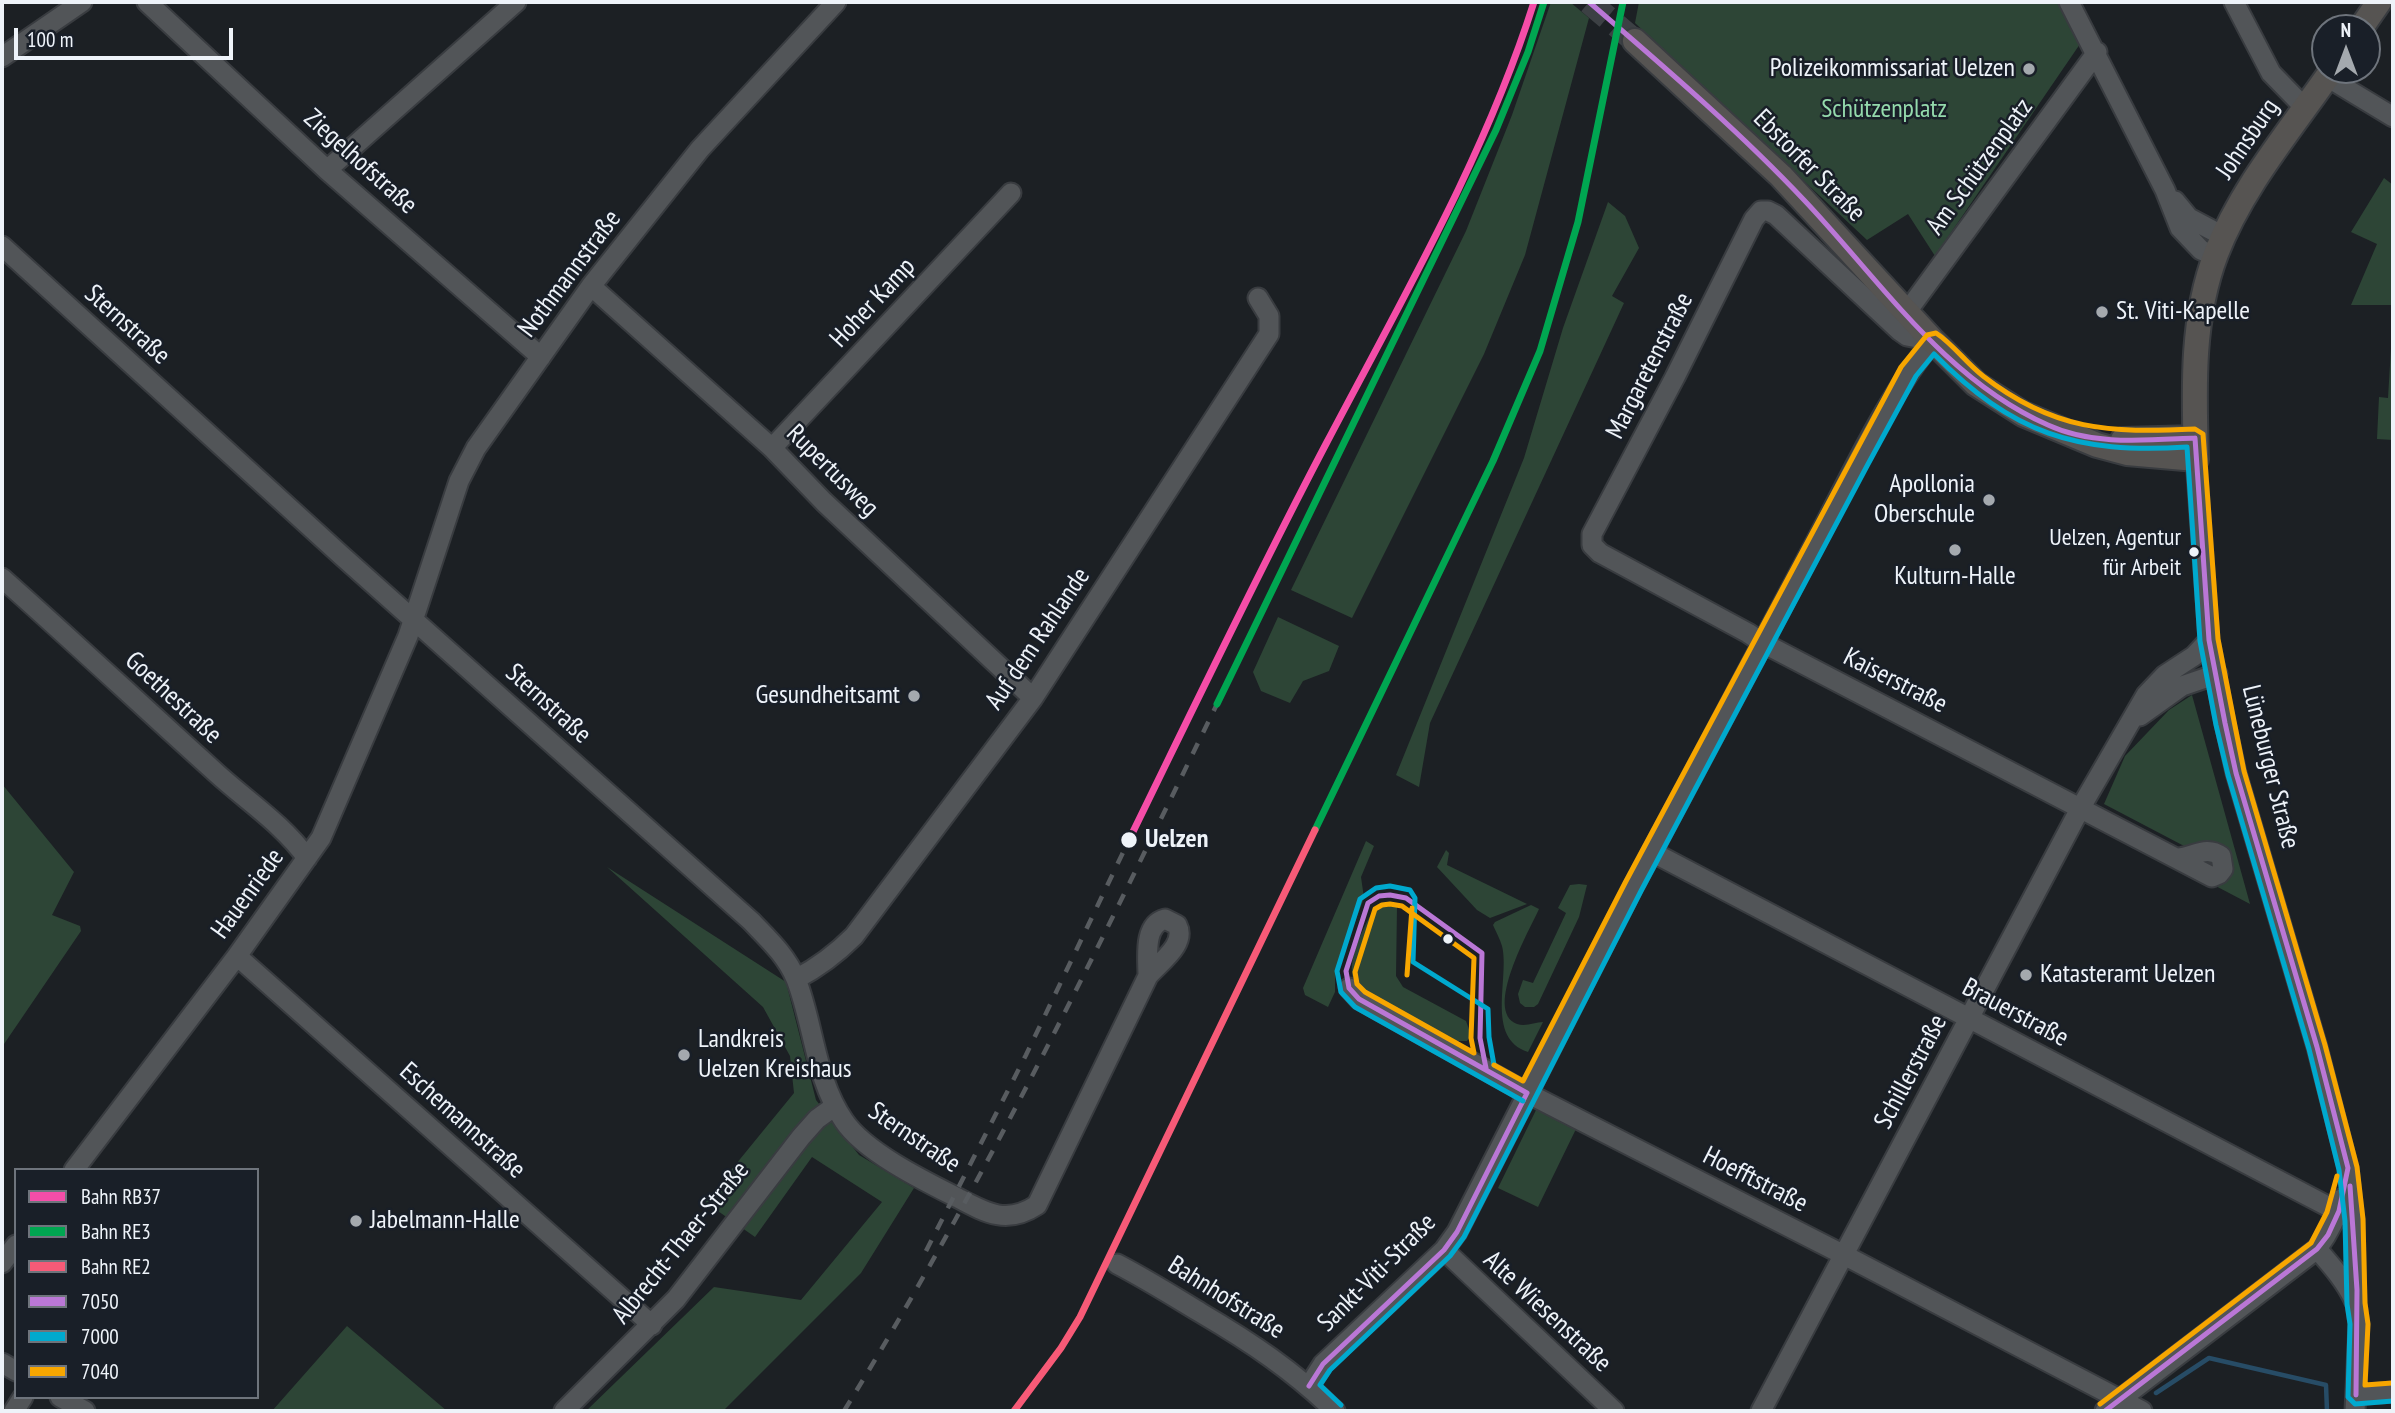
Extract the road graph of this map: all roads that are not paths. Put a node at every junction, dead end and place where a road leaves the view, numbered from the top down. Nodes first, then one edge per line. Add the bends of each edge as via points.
1 (82, 2) edge
2 (147, 2) edge
3 (516, 2) edge
4 (836, 2) edge
5 (2069, 2) edge
6 (2234, 2) edge
7 (1635, 41) tunnel mouth
8 (2096, 52) junction
9 (2, 57) edge
10 (2321, 84) edge
11 (2345, 84) edge
12 (2305, 108) junction
13 (2393, 117) edge
14 (327, 170) junction
15 (1011, 193) dead end
16 (1761, 211) joint
17 (2, 246) edge
18 (2219, 246) junction
19 (591, 286) junction
20 (1258, 298) dead end
21 (1906, 313) junction
22 (1933, 341) junction
23 (541, 357) junction
24 (772, 448) junction
25 (2196, 449) junction
26 (1592, 545) joint
27 (2, 578) edge
28 (414, 619) junction
29 (2209, 640) junction
30 (1763, 643) junction
31 (2217, 674) junction
32 (1033, 698) junction
33 (2131, 723) junction
34 (2081, 807) junction
35 (1652, 852) junction
36 (307, 858) junction
37 (2178, 858) dead end
38 (237, 956) junction
39 (1148, 976) dead end
40 (796, 979) junction
41 (1349, 988) dead end
42 (1969, 1018) junction
43 (1527, 1093) junction
44 (835, 1106) junction
45 (76, 1168) edge
46 (2346, 1215) junction
47 (14, 1248) edge
48 (1444, 1250) junction
49 (2317, 1250) junction
50 (1844, 1255) junction
51 (2, 1263) edge
52 (1117, 1264) dead end
53 (2356, 1304) junction
54 (652, 1325) junction
55 (1309, 1386) junction
56 (2393, 1392) edge
57 (64, 1399) edge
58 (2355, 1403) edge
59 (2113, 1405) edge
60 (85, 1411) edge
61 (564, 1411) edge
62 (1335, 1411) edge
63 (1614, 1411) edge
64 (1761, 1411) edge
65 (2142, 1411) edge

1 - 9 street
2 - 14 street, Ziegelhofstraße
3 - 14 street
4 - 19 street, Nothmannstraße via 700,149
5 - 8 street
6 - 12 street via 2271,73
7 - 21 main road, Ebstorfer Straße via 1781,176
8 - 18 street via 2165,190
8 - 21 street, Am Schützenplatz
10 - 12 main road, Johnsburg
11 - 13 street, Johnsburg
12 - 18 main road, Johnsburg via 2236,210
14 - 23 street, Ziegelhofstraße
15 - 24 street, Hoher Kamp
16 - 22 street, Ebstorfer Straße via 1776,215 1900,331
16 - 26 street, Margaretenstraße via 1592,534
17 - 28 street, Sternstraße
18 - 25 main road, Lüneburger Straße via 2199,318
19 - 23 street, Nothmannstraße
19 - 24 street, Rupertusweg
20 - 32 street, Auf dem Rahlande via 1269,316 1269,334
21 - 22 main road, Ebstorfer Straße
22 - 25 main road, Ebstorfer Straße via 1996,399 2052,427
22 - 30 street, Sankt-Viti-Straße via 1909,372
23 - 28 street, Nothmannstraße via 476,447 459,481
24 - 32 street, Rupertusweg
25 - 29 street, Lüneburger Straße
26 - 30 street, Kaiserstraße
27 - 36 street, Goethestraße via 296,842
28 - 36 street, Hauenriede via 321,838
28 - 40 street, Sternstraße via 751,921 780,951
29 - 31 street, Lüneburger Straße
29 - 33 street, Schillerstraße via 2156,683
30 - 34 street, Kaiserstraße
30 - 35 street, Sankt-Viti-Straße
31 - 33 street, Schillerstraße via 2169,693
31 - 46 street, Lüneburger Straße via 2236,773 2348,1168
32 - 40 street, Auf dem Rahlande via 854,936 818,968
33 - 34 street, Schillerstraße
34 - 37 street, Kaiserstraße
34 - 42 street, Schillerstraße
35 - 42 street, Brauerstraße
35 - 43 street, Sankt-Viti-Straße
36 - 38 street, Hauenriede
38 - 45 street, Hauenriede
38 - 54 street, Eschemannstraße
39 - 44 street, Sternstraße via 1037,1205 1024,1214 984,1211 903,1168 854,1133
40 - 44 street, Sternstraße
41 - 43 street, Hoefftstraße via 1359,999
42 - 46 street, Brauerstraße
42 - 50 street, Schillerstraße
43 - 48 street, Sankt-Viti-Straße
43 - 50 street, Hoefftstraße
44 - 54 street, Albrecht-Thaer-Straße via 801,1137
46 - 49 street
46 - 53 street
47 - 51 street
48 - 55 street, Sankt-Viti-Straße via 1323,1364
48 - 63 street, Alte Wiesenstraße
49 - 53 street
49 - 59 street
50 - 59 street, Hoefftstraße
50 - 64 street, Schillerstraße
52 - 55 street, Bahnhofstraße via 1248,1341
53 - 58 street
54 - 61 street, Albrecht-Thaer-Straße
55 - 62 street, Bahnhofstraße
56 - 58 street
57 - 60 street
59 - 65 street, Hoefftstraße

